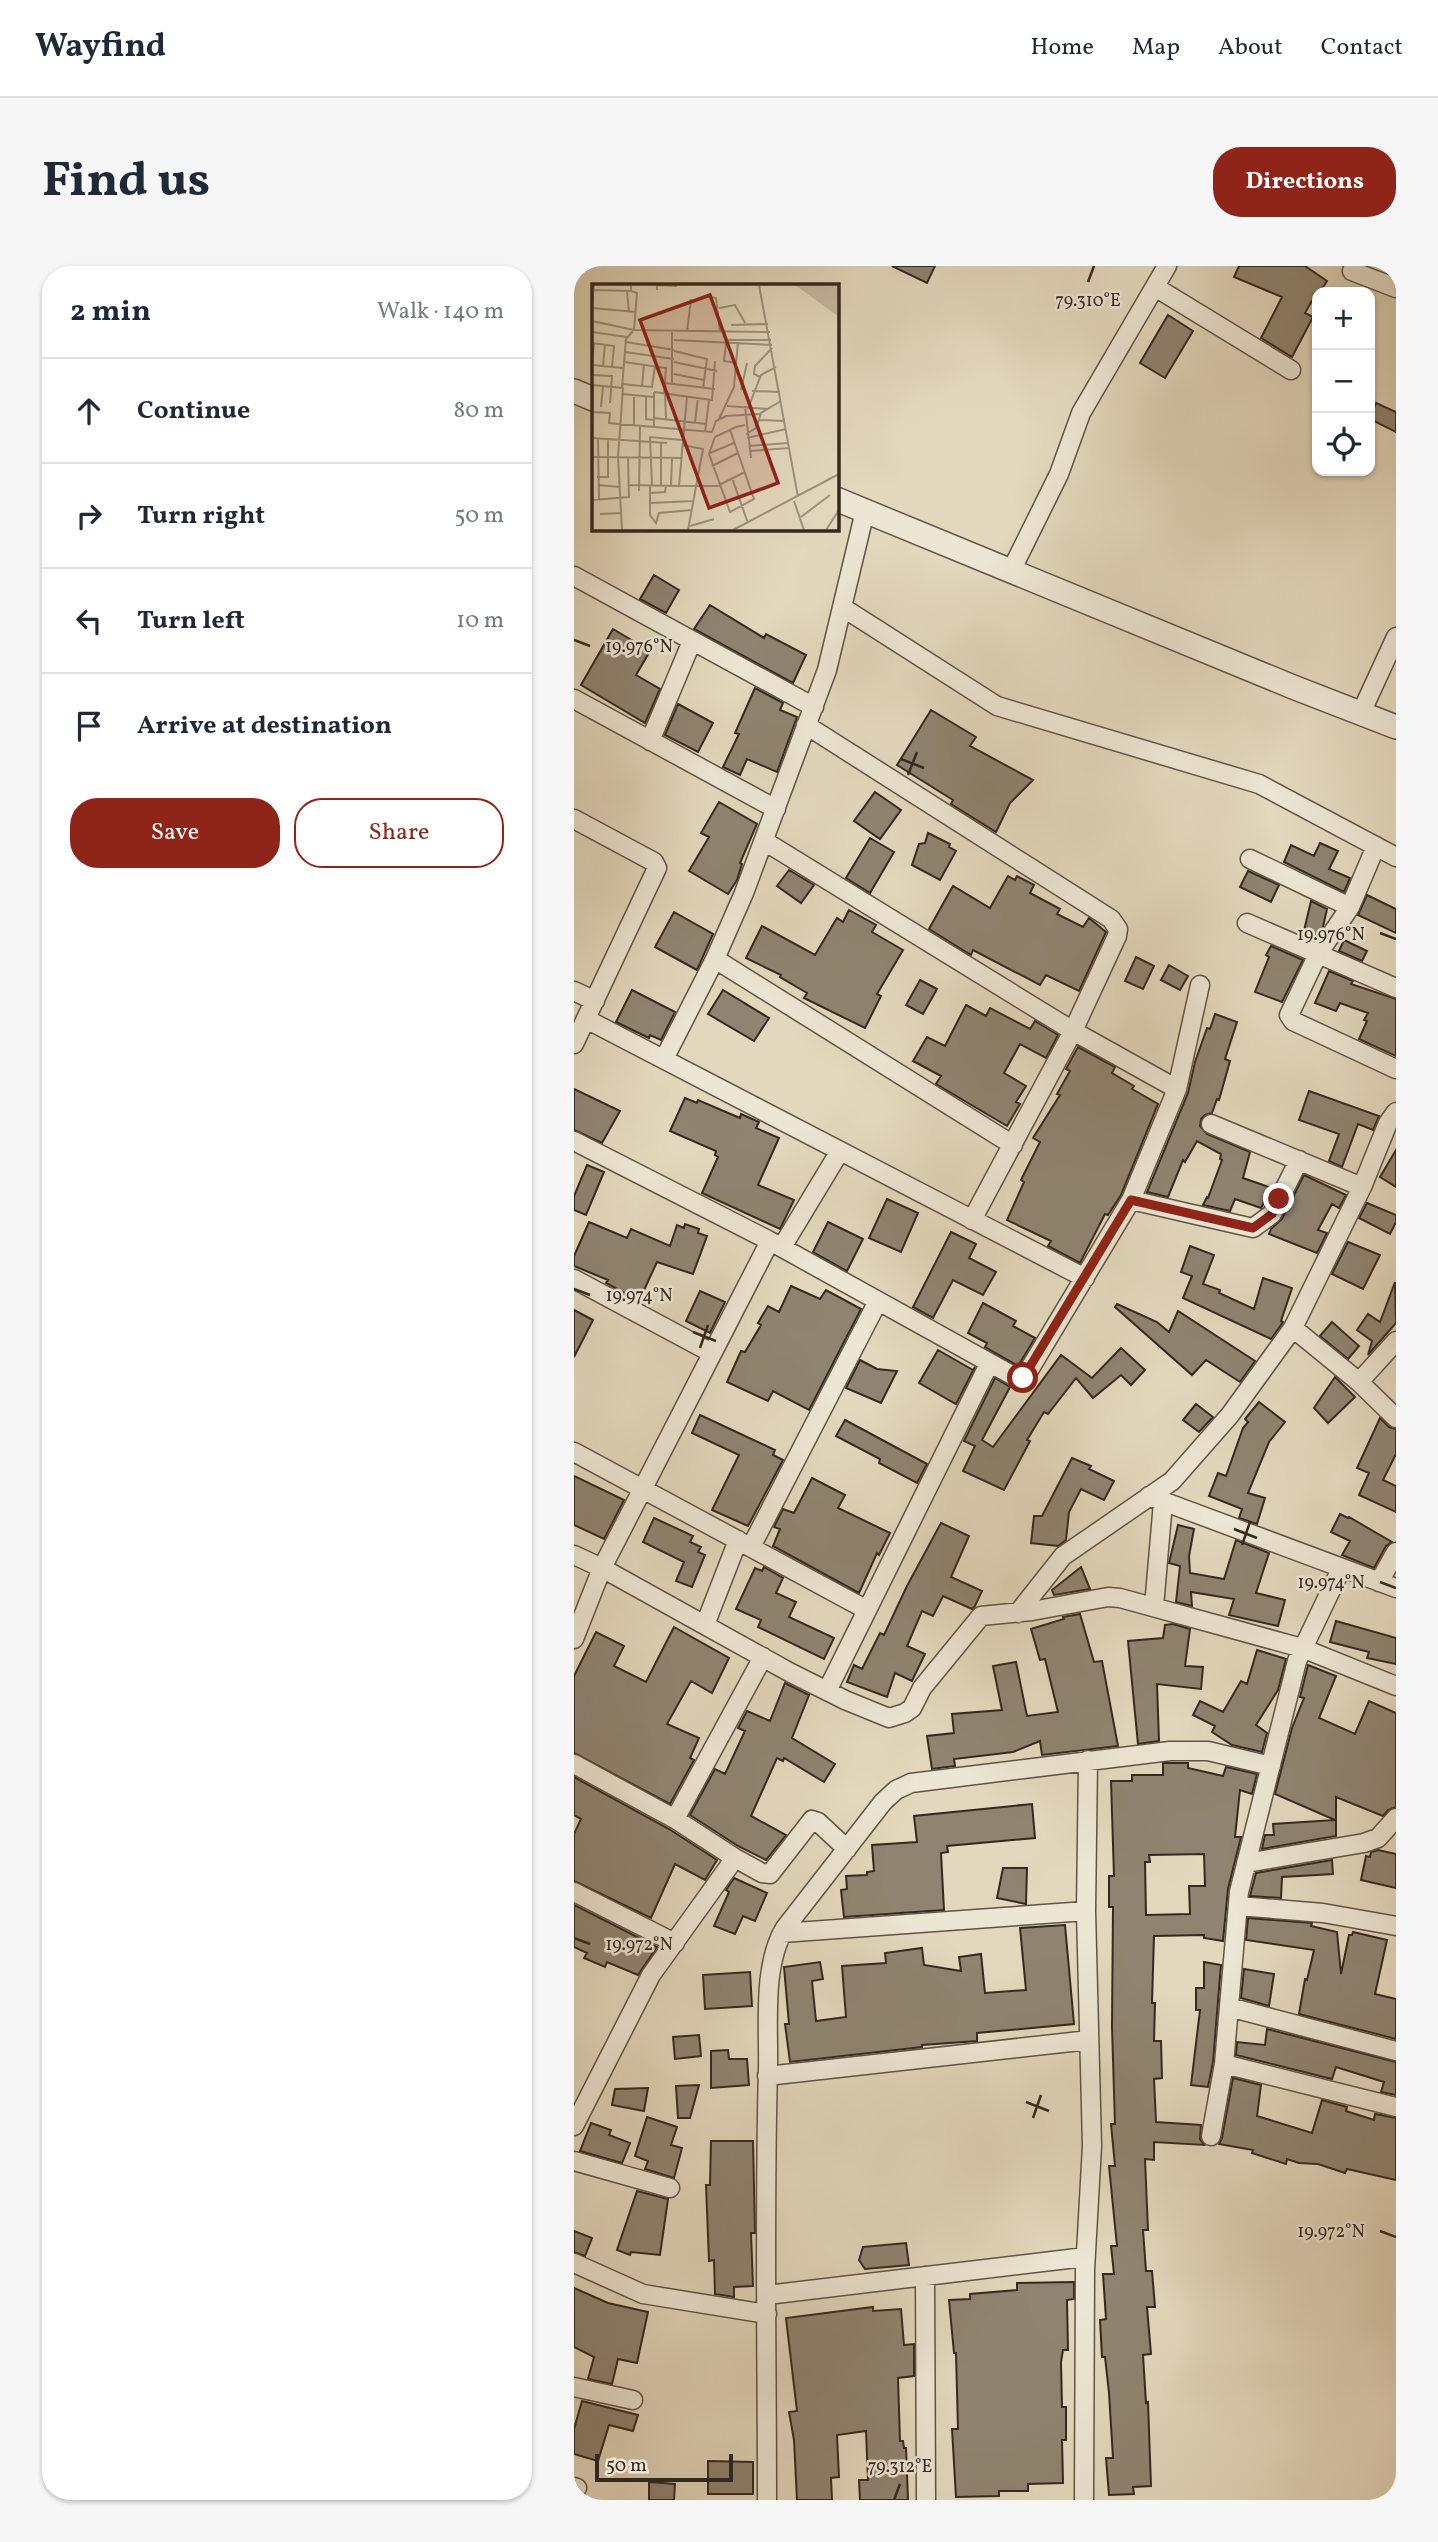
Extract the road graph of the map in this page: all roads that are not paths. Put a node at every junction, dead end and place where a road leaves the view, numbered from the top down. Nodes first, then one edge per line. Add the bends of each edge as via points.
1 (1167, 266) edge
2 (1352, 271) dead end
3 (1155, 287) junction
4 (1396, 288) edge
5 (1291, 370) dead end
6 (574, 391) edge
7 (592, 399) edge
8 (838, 500) edge
9 (865, 511) junction
10 (1012, 571) junction
11 (574, 576) edge
12 (842, 607) junction
13 (1396, 637) edge
14 (692, 640) junction
15 (574, 699) edge
16 (814, 707) junction
17 (1361, 713) junction
18 (806, 725) junction
19 (1396, 727) edge
20 (650, 741) junction
21 (776, 809) junction
22 (574, 819) edge
23 (764, 841) junction
24 (1376, 846) junction
25 (1396, 857) edge
26 (1250, 859) dead end
27 (1350, 907) junction
28 (1247, 923) dead end
29 (1318, 954) junction
30 (715, 959) junction
31 (1200, 985) dead end
32 (1396, 988) edge
33 (574, 991) edge
34 (595, 1001) junction
35 (586, 1019) junction
36 (1073, 1031) junction
37 (574, 1044) edge
38 (664, 1059) junction
39 (1396, 1069) edge
40 (1177, 1089) junction
41 (1393, 1121) edge
42 (1212, 1124) dead end
43 (574, 1141) edge
44 (1013, 1144) junction
45 (840, 1151) junction
46 (1299, 1160) junction
47 (1362, 1187) junction
48 (1131, 1200) junction
49 (972, 1220) junction
50 (776, 1244) junction
51 (1085, 1278) junction
52 (574, 1279) edge
53 (878, 1301) junction
54 (1293, 1328) junction
55 (1396, 1340) edge
56 (712, 1353) junction
57 (989, 1364) junction
58 (1359, 1382) junction
59 (1396, 1418) edge
60 (574, 1452) edge
61 (642, 1489) junction
62 (1156, 1499) junction
63 (744, 1544) junction
64 (1396, 1552) edge
65 (574, 1555) edge
66 (602, 1568) junction
67 (1341, 1569) junction
68 (1388, 1585) edge
69 (1154, 1607) junction
70 (867, 1610) junction
71 (1004, 1614) junction
72 (705, 1625) junction
73 (574, 1639) edge
74 (1302, 1648) junction
75 (763, 1657) junction
76 (1396, 1686) edge
77 (827, 1691) junction
78 (1088, 1760) junction
79 (574, 1764) edge
80 (1270, 1766) junction
81 (1396, 1818) edge
82 (676, 1819) junction
83 (843, 1845) junction
84 (735, 1858) junction
85 (1246, 1863) junction
86 (574, 1892) edge
87 (1238, 1906) junction
88 (1086, 1911) junction
89 (1396, 1926) edge
90 (782, 1933) junction
91 (675, 1942) junction
92 (1229, 2007) junction
93 (1089, 2040) junction
94 (1396, 2051) edge
95 (1224, 2064) junction
96 (768, 2076) junction
97 (1396, 2107) edge
98 (574, 2126) edge
99 (1211, 2136) dead end
100 (574, 2161) edge
101 (670, 2188) dead end
102 (1085, 2257) junction
103 (574, 2263) edge
104 (925, 2276) junction
105 (767, 2295) junction
106 (767, 2314) junction
107 (574, 2388) edge
108 (633, 2400) dead end
109 (767, 2500) edge
110 (926, 2500) edge
111 (1084, 2500) edge

1 - 3 street
2 - 4 street
3 - 5 street
3 - 10 street via 1081,413 1059,474
6 - 7 street
8 - 9 street
9 - 10 street
9 - 12 street
10 - 17 street
11 - 14 street
12 - 16 street
12 - 24 street via 997,706 1259,784
13 - 17 street
14 - 16 street
14 - 20 street
15 - 20 street
16 - 18 street
17 - 19 street
18 - 21 street
18 - 36 street via 1115,923 1117,936
20 - 21 street
21 - 23 street
22 - 34 street via 654,862 657,868
23 - 30 street
23 - 36 street
24 - 25 street
24 - 27 street
26 - 27 street
27 - 29 street
28 - 29 street
29 - 32 street
29 - 39 street via 1289,1012 1290,1019
30 - 38 street
30 - 44 street
31 - 40 street
33 - 34 street
34 - 35 street
35 - 37 street
35 - 38 street
36 - 40 street
36 - 44 street
38 - 45 street
40 - 48 street
41 - 47 street
42 - 46 street
43 - 50 street
44 - 49 street
45 - 49 street
45 - 50 street
46 - 47 street
46 - 48 street via 1272,1214 1253,1228
47 - 54 street
48 - 51 street
49 - 51 street
50 - 53 street
50 - 56 street
51 - 57 street via 1023,1378
52 - 56 street
53 - 57 street
53 - 63 street
54 - 58 street
54 - 62 street via 1225,1421
55 - 58 street
56 - 61 street
57 - 70 street
58 - 59 street
60 - 61 street
61 - 63 street
61 - 66 street
62 - 67 street
62 - 69 street
62 - 71 street via 1069,1550
63 - 70 street
63 - 72 street
64 - 68 street
65 - 66 street
66 - 72 street
66 - 73 street
67 - 68 street
67 - 74 street
69 - 71 street via 1108,1597
69 - 74 street
70 - 77 street
71 - 77 street via 976,1620 905,1713 889,1718
72 - 75 street
74 - 76 street
74 - 80 street
75 - 77 street
75 - 82 street
78 - 80 street via 1192,1750
78 - 83 street via 911,1783 883,1802
78 - 88 street
79 - 82 street
80 - 85 street
81 - 85 street via 1378,1838 1364,1843
82 - 84 street
83 - 84 street via 812,1820 770,1874
83 - 90 street
84 - 91 street
85 - 87 street
86 - 91 street
87 - 89 street via 1328,1913
87 - 92 street
88 - 90 street
88 - 93 street
90 - 96 street via 771,1973
91 - 98 street via 651,1975
92 - 94 street
92 - 95 street
93 - 96 street
93 - 102 street via 1092,2156
95 - 97 street
95 - 99 street
96 - 105 street
100 - 101 street
102 - 104 street
102 - 111 street
103 - 106 street via 643,2294
104 - 105 street
104 - 110 street
105 - 106 street
106 - 109 street
107 - 108 street

